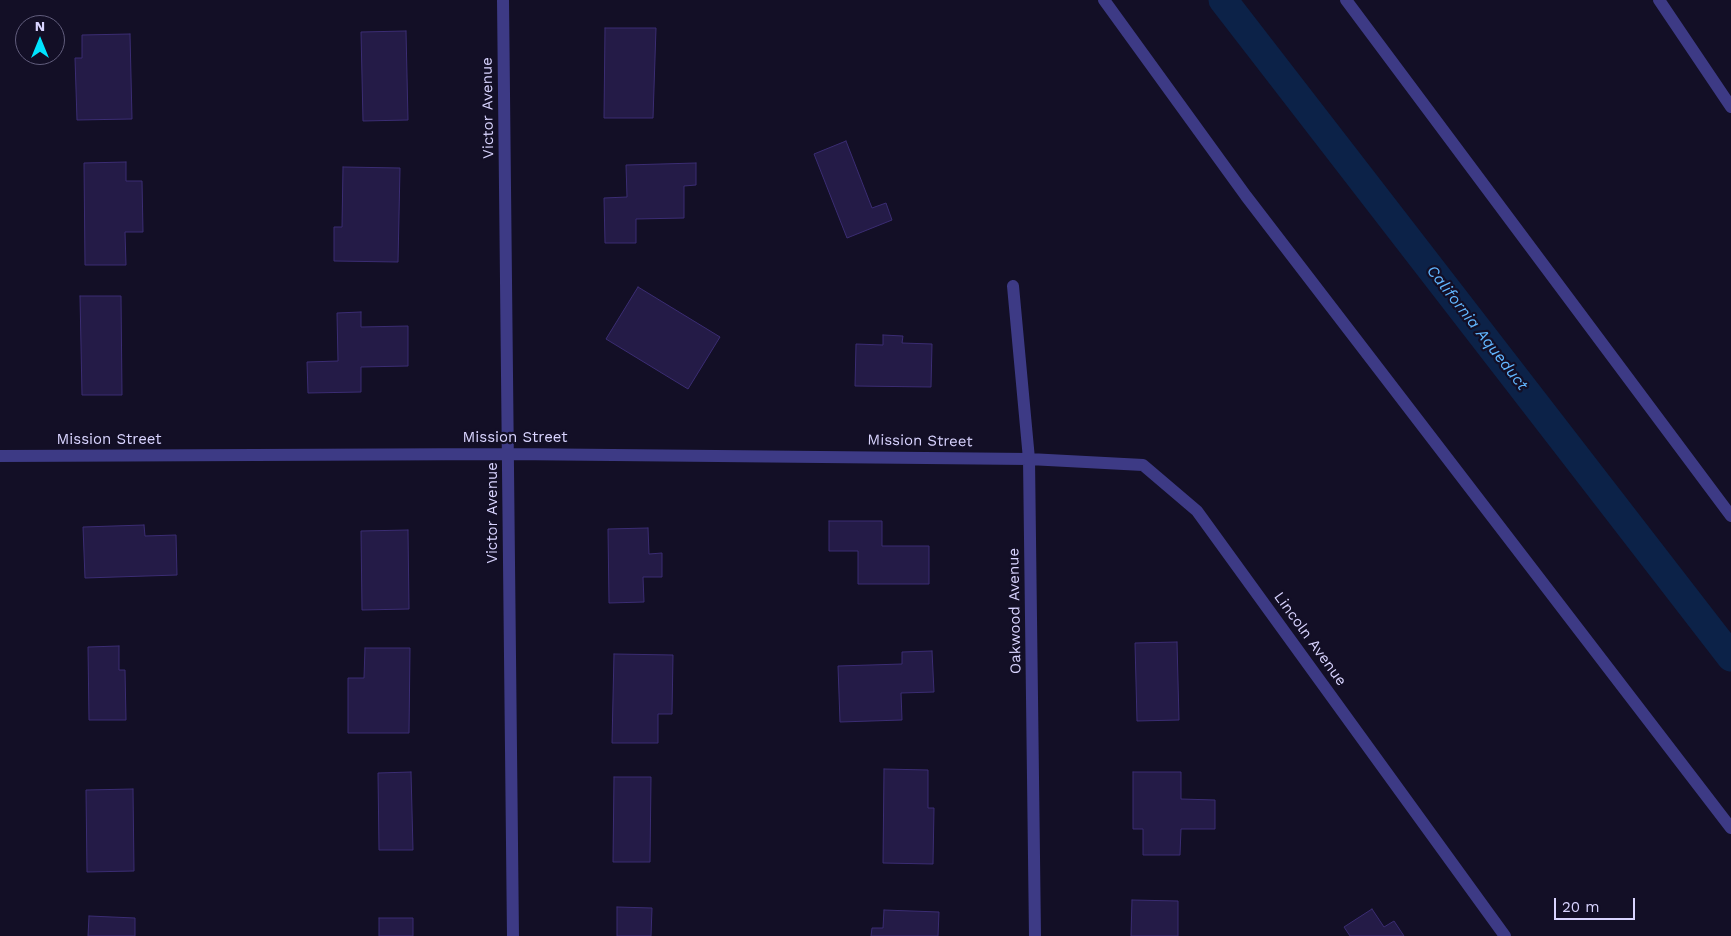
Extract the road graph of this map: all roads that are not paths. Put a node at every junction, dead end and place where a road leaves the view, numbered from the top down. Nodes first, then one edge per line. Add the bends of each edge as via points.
1 (503, 0) edge
2 (1104, 0) edge
3 (1346, 0) edge
4 (1659, 0) edge
5 (1731, 107) edge
6 (1013, 286) dead end
7 (509, 454) junction
8 (0, 456) edge
9 (1029, 459) junction
10 (1731, 516) edge
11 (1731, 828) edge
12 (513, 936) edge
13 (1035, 936) edge
14 (1505, 936) edge

1 - 7 street, Victor Avenue
2 - 11 street via 1246,196
3 - 10 street
4 - 5 street
6 - 9 street, Oakwood Avenue
7 - 8 street, Mission Street
7 - 9 street, Mission Street
7 - 12 street, Victor Avenue
9 - 13 street, Oakwood Avenue
9 - 14 street, Lincoln Avenue via 1143,465 1197,511

